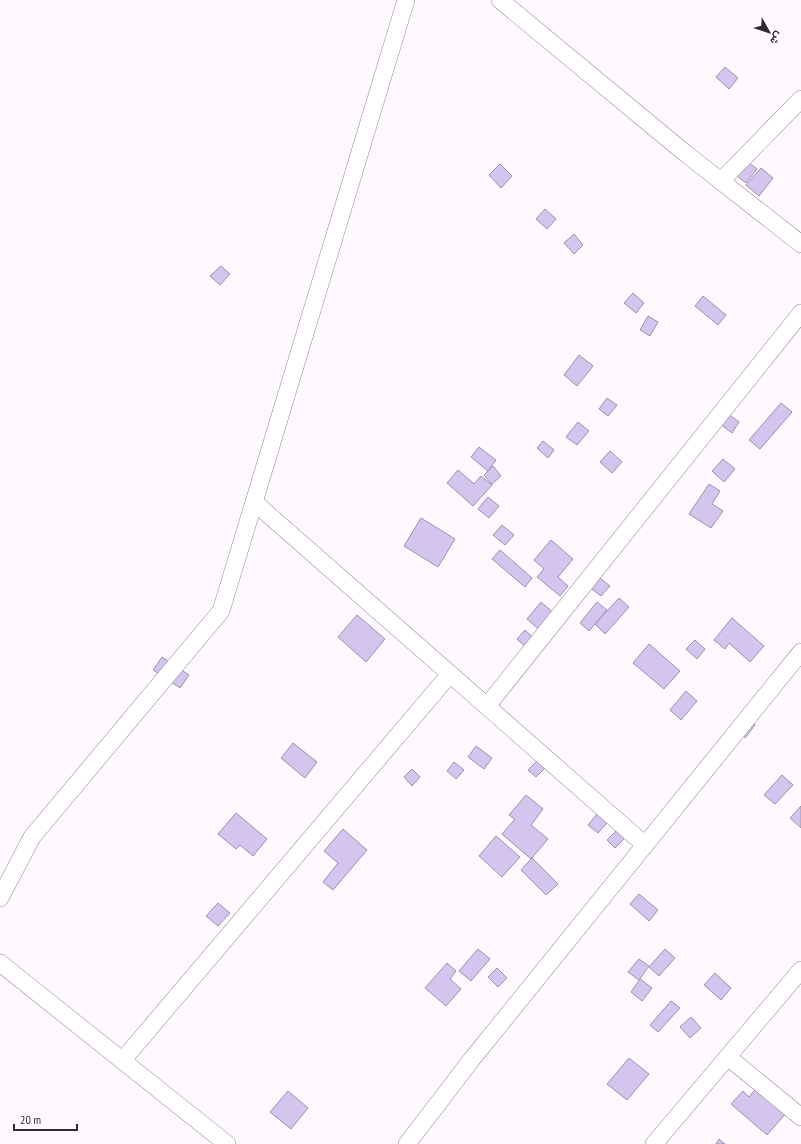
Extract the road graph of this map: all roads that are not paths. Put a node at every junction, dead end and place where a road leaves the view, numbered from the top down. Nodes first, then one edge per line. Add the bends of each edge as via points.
1 (406, 0) edge
2 (500, 0) edge
3 (801, 99) edge
4 (721, 181) junction
5 (801, 244) edge
6 (801, 313) edge
7 (254, 502) junction
8 (801, 652) edge
9 (450, 674) junction
10 (487, 706) junction
11 (645, 845) junction
12 (0, 898) edge
13 (0, 963) edge
14 (801, 970) edge
15 (728, 1057) junction
16 (122, 1061) junction
17 (801, 1117) edge
18 (227, 1144) edge
19 (407, 1144) edge
20 (654, 1144) edge

1 - 7 street
2 - 4 street
3 - 4 street
4 - 5 street
6 - 10 street
7 - 9 street
7 - 12 street via 221,611 32,837
8 - 11 street
9 - 10 street
9 - 16 street
10 - 11 street
11 - 19 street via 472,1059
13 - 16 street
14 - 15 street
15 - 17 street
15 - 20 street
16 - 18 street

